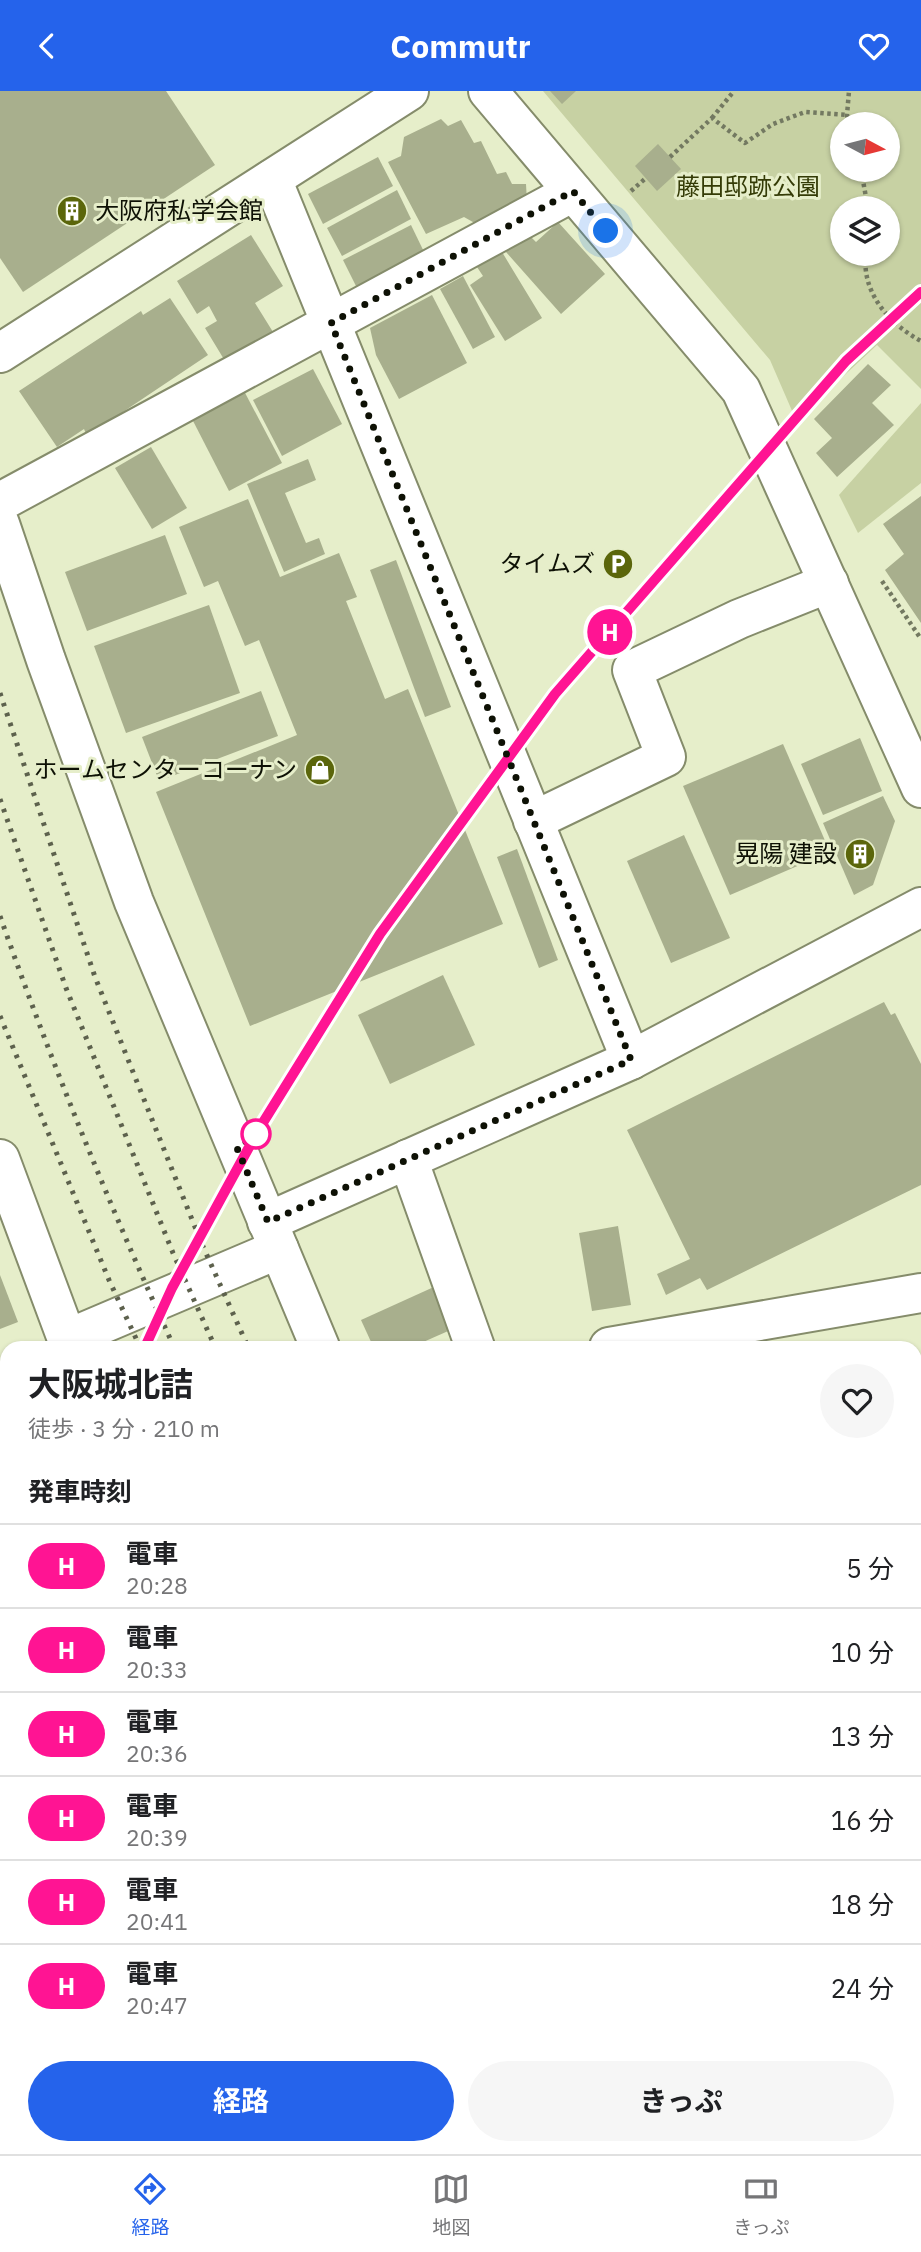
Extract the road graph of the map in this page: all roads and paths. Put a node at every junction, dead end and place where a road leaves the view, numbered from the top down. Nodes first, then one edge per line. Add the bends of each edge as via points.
1 (409, 91) edge
2 (488, 91) edge
3 (734, 91) edge
4 (849, 91) edge
5 (846, 112) edge
6 (830, 113) edge
7 (712, 118) junction
8 (670, 157) dead end
9 (272, 179) junction
10 (573, 191) junction
11 (866, 266) edge
12 (331, 323) junction
13 (921, 341) edge
14 (0, 353) edge
15 (0, 502) edge
16 (0, 524) edge
17 (876, 574) dead end
18 (829, 583) junction
19 (921, 639) edge
20 (921, 788) edge
21 (533, 821) junction
22 (921, 907) edge
23 (631, 1060) junction
24 (0, 1159) edge
25 (408, 1159) junction
26 (273, 1235) junction
27 (921, 1293) edge
28 (68, 1341) edge
29 (73, 1341) edge
30 (317, 1341) edge
31 (473, 1341) edge
32 (644, 1341) edge

1 - 9 street
2 - 10 street
3 - 7 path
4 - 5 path
6 - 7 path via 805,111 773,124 745,143
7 - 8 path
9 - 12 street
9 - 14 street
10 - 12 street
10 - 18 street via 741,390
11 - 13 path via 867,282 878,303 890,319
12 - 15 street
12 - 21 street
16 - 26 street via 134,902
17 - 19 path
18 - 20 street
18 - 21 street via 632,670 666,757
21 - 23 street
22 - 23 street
23 - 25 street
24 - 28 street
25 - 26 street
25 - 31 street
26 - 29 street
26 - 30 street
27 - 32 street

